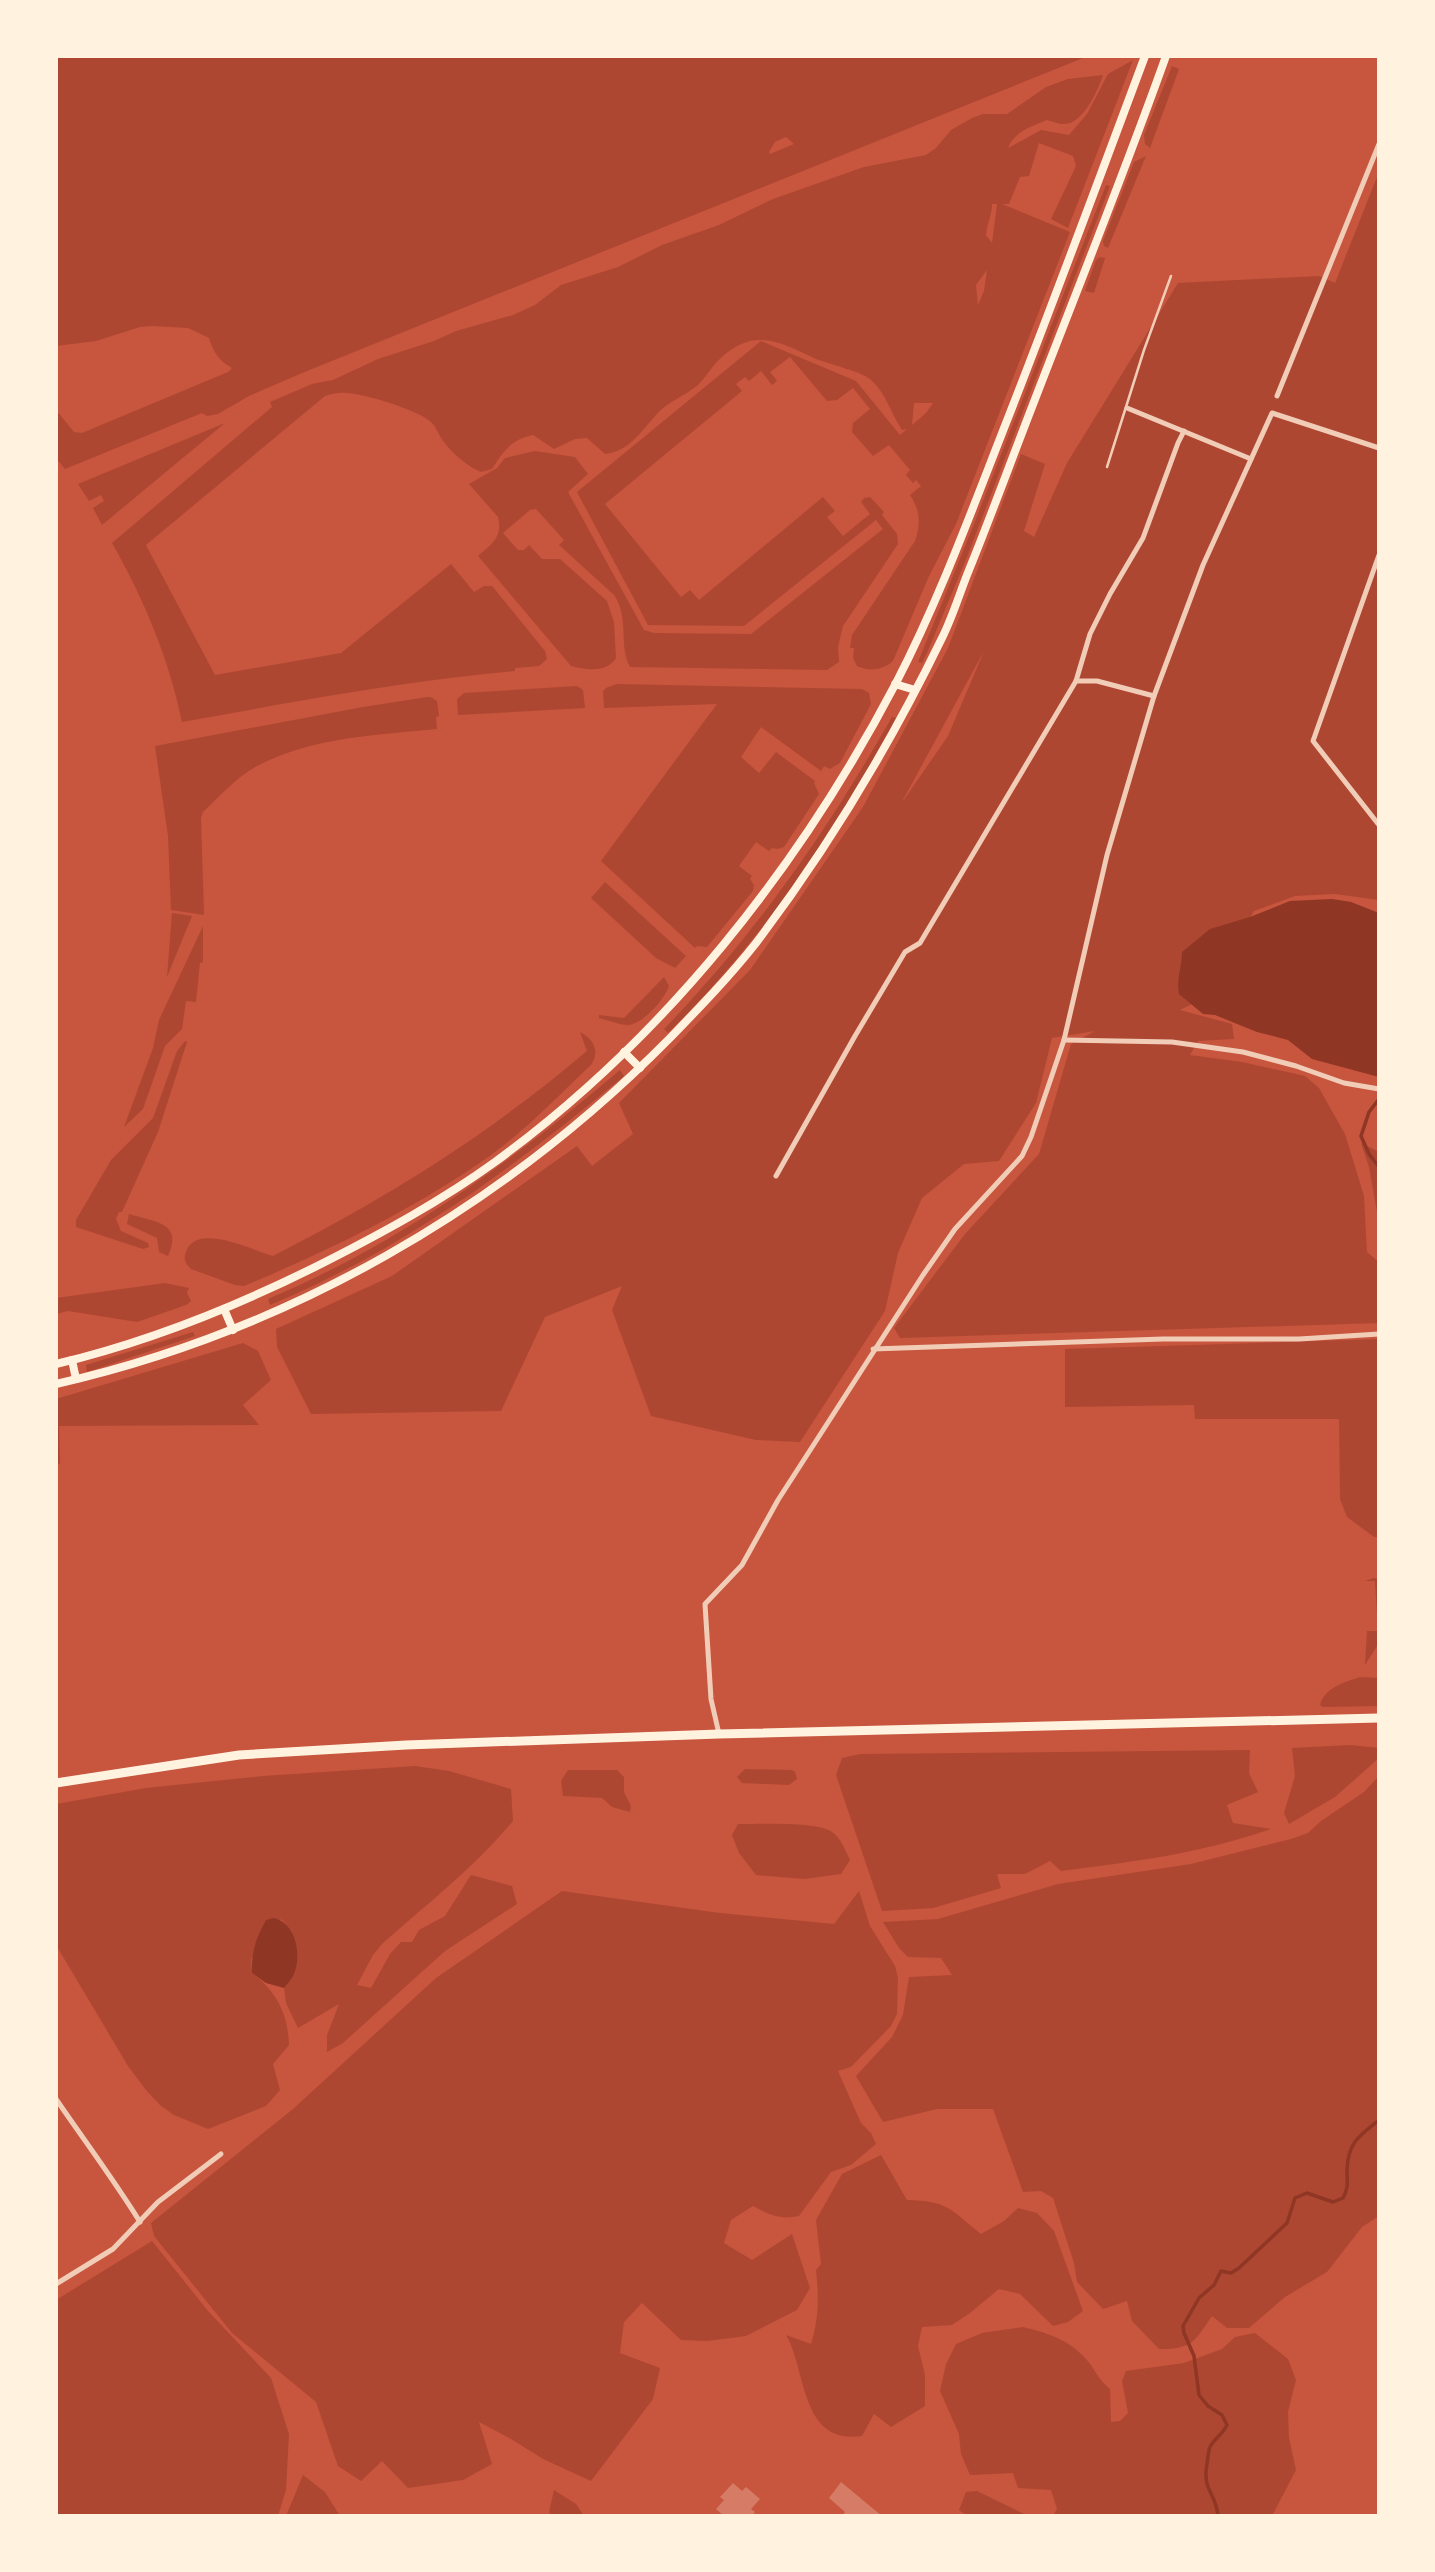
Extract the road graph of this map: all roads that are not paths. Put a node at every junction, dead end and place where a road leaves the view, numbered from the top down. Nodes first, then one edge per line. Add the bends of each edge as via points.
1 (1145, 56) edge
2 (1166, 56) edge
3 (1379, 144) edge
4 (1171, 276) dead end
5 (1277, 396) dead end
6 (1127, 408) junction
7 (1184, 431) junction
8 (1379, 447) edge
9 (1251, 459) junction
10 (1107, 467) dead end
11 (1379, 555) edge
12 (1076, 681) junction
13 (895, 684) junction
14 (915, 690) junction
15 (1154, 696) junction
16 (1379, 825) edge
17 (1064, 1040) junction
18 (624, 1052) junction
19 (640, 1068) junction
20 (1379, 1089) edge
21 (776, 1177) dead end
22 (224, 1309) junction
23 (233, 1330) junction
24 (1379, 1335) edge
25 (873, 1349) junction
26 (72, 1360) junction
27 (56, 1364) edge
28 (76, 1379) junction
29 (56, 1384) edge
30 (1379, 1718) edge
31 (719, 1734) junction
32 (56, 1783) edge
33 (56, 2099) edge
34 (221, 2154) dead end
35 (140, 2222) junction
36 (56, 2284) edge

1 - 13 main road via 964,530
2 - 14 main road via 975,556 944,634
3 - 5 street
4 - 6 lane
6 - 7 street
6 - 10 lane
7 - 9 street
7 - 12 street via 1143,538 1090,635
8 - 9 street via 1272,413
9 - 15 street via 1203,565
11 - 16 street via 1313,741
12 - 15 street via 1097,681
12 - 21 street via 920,943 905,952
13 - 14 main road
13 - 18 main road via 783,868 682,992
14 - 19 main road via 855,799 754,946
15 - 17 street via 1107,855
17 - 20 street via 1172,1042 1243,1052
17 - 25 street via 1022,1156 955,1229
18 - 19 main road
18 - 22 main road via 494,1163 403,1222
19 - 23 main road via 544,1153 417,1238 302,1301
22 - 23 main road
22 - 26 main road
23 - 28 main road via 141,1363
24 - 25 street
25 - 31 street via 742,1564 705,1604 711,1699
26 - 27 main road
26 - 28 main road
28 - 29 main road
30 - 31 main road
31 - 32 main road via 239,1755
33 - 35 street
34 - 35 street via 158,2202
35 - 36 street via 113,2249

